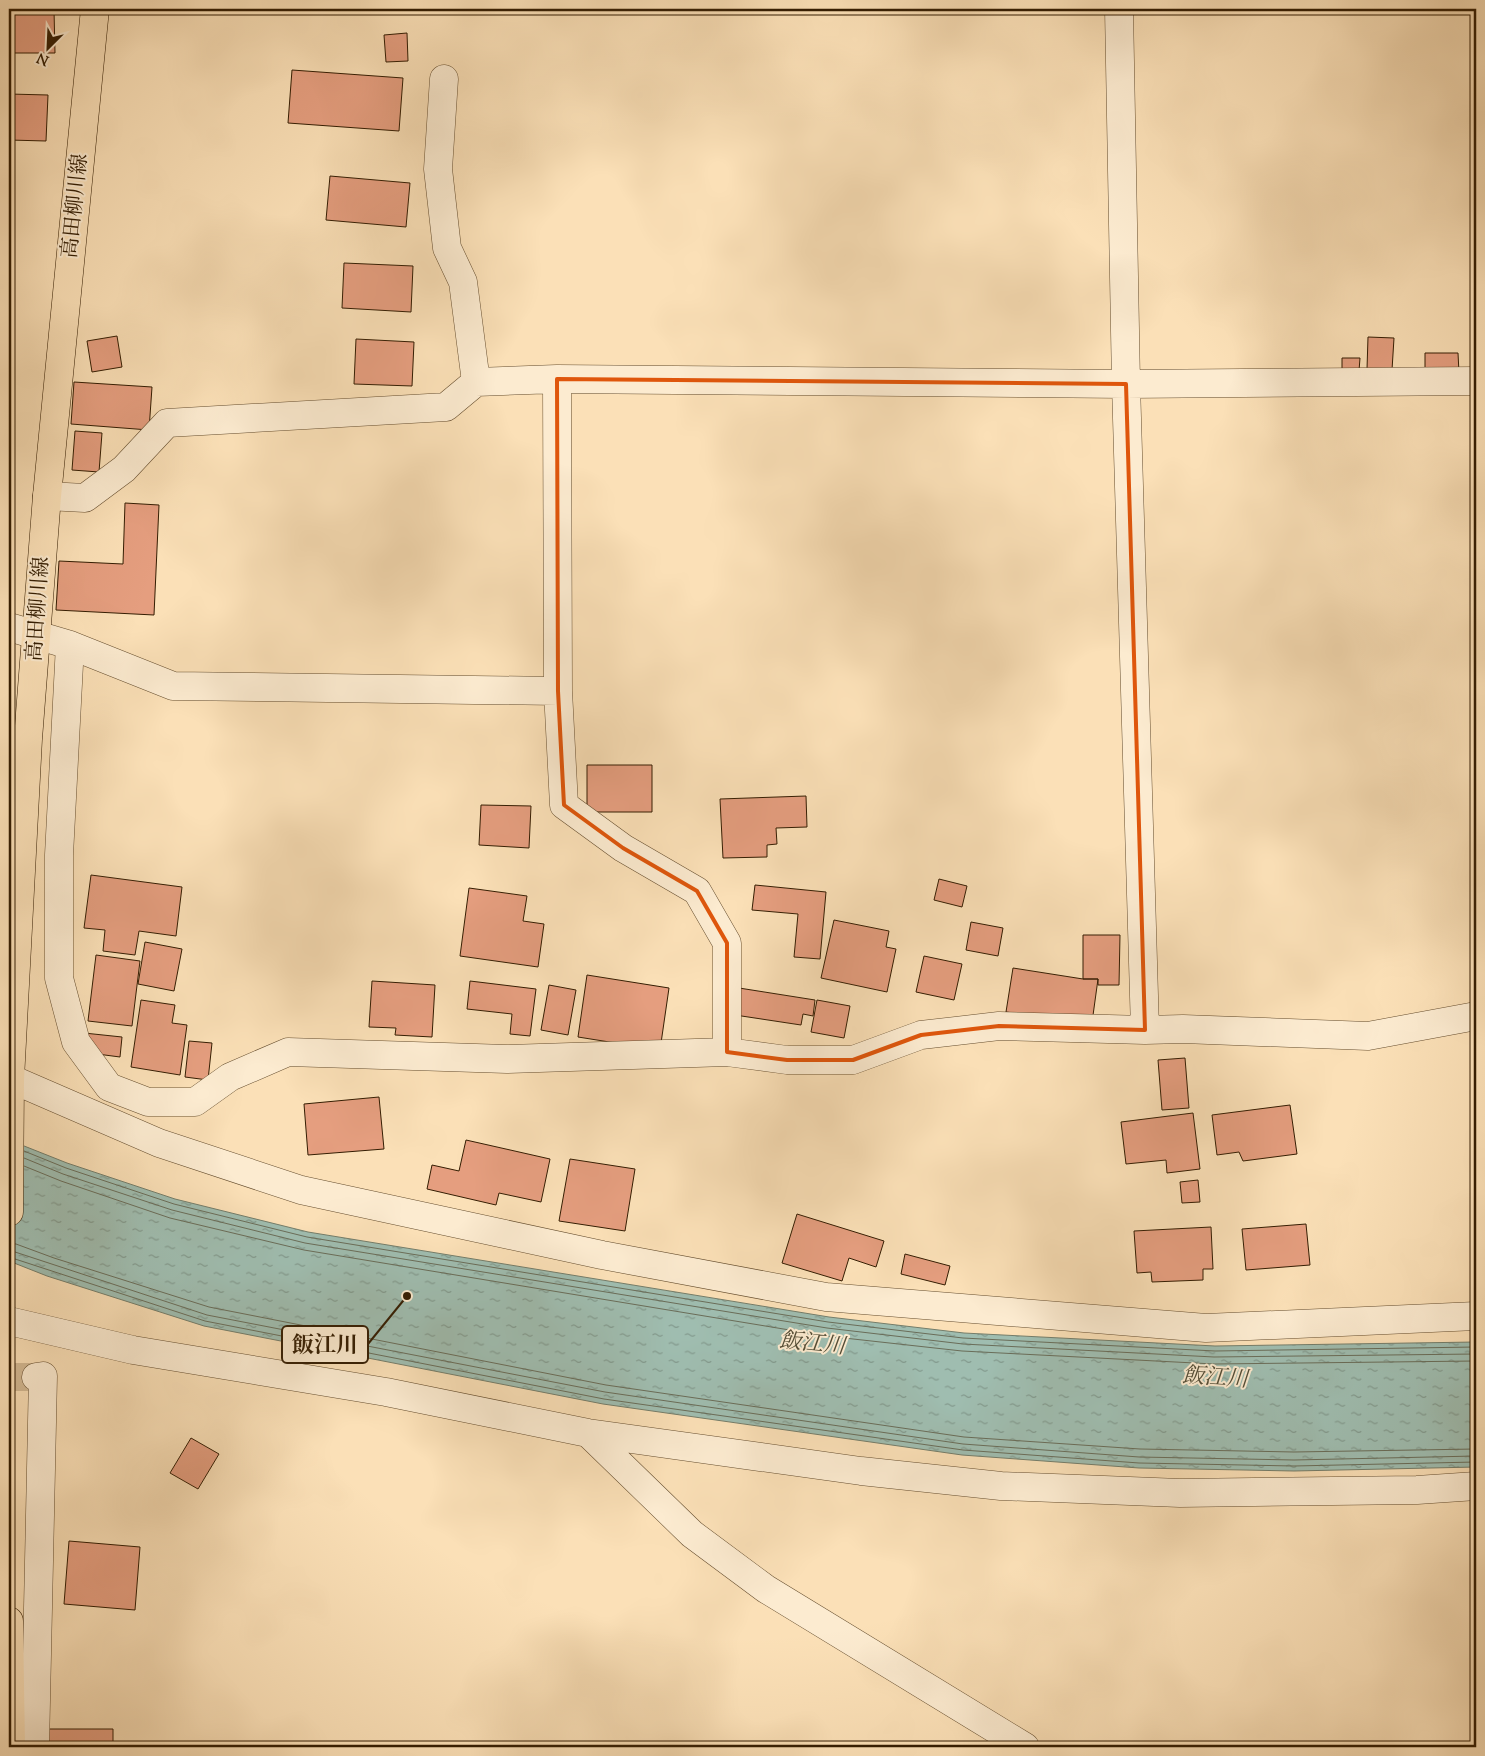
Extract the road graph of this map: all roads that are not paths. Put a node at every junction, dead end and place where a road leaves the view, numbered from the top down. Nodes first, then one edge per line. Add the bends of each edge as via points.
1 (95, 9) edge
2 (1119, 9) edge
3 (444, 80) dead end
4 (557, 379) junction
5 (1476, 381) edge
6 (476, 382) junction
7 (1126, 384) junction
8 (47, 496) junction
9 (9, 628) edge
10 (37, 635) junction
11 (70, 645) junction
12 (558, 691) junction
13 (1476, 1016) edge
14 (1145, 1030) junction
15 (727, 1052) junction
16 (9, 1079) edge
17 (9, 1212) edge
18 (1476, 1316) edge
19 (9, 1321) edge
20 (36, 1377) dead end
21 (588, 1433) junction
22 (1476, 1486) edge
23 (9, 1621) edge
24 (11, 1747) edge
25 (35, 1747) edge
26 (1026, 1747) edge

1 - 8 main road, 高田柳川線
2 - 7 street
3 - 6 street via 438,169 447,248 463,282
4 - 6 street
4 - 7 street
4 - 12 street
5 - 7 street
6 - 8 street via 446,407 166,423 124,470 85,498
7 - 14 street
8 - 10 main road, 高田柳川線
9 - 10 street
10 - 11 street
10 - 16 main road, 高田柳川線
11 - 12 street via 172,686
11 - 15 street via 59,855 59,978 76,1042 109,1087 148,1102 195,1102 230,1077 288,1052 507,1059
12 - 15 street via 564,805 623,848 697,891 727,943
13 - 14 street via 1368,1036
14 - 15 street via 999,1026 921,1035 853,1060 787,1060
16 - 17 main road, 高田柳川線
16 - 18 street via 159,1143 301,1190 602,1255 826,1297 1206,1328
19 - 21 street via 132,1350 386,1392
20 - 25 street via 43,1376
21 - 22 street via 861,1471 1000,1486 1180,1493 1417,1490
21 - 26 street via 692,1534 766,1589
23 - 24 main road

